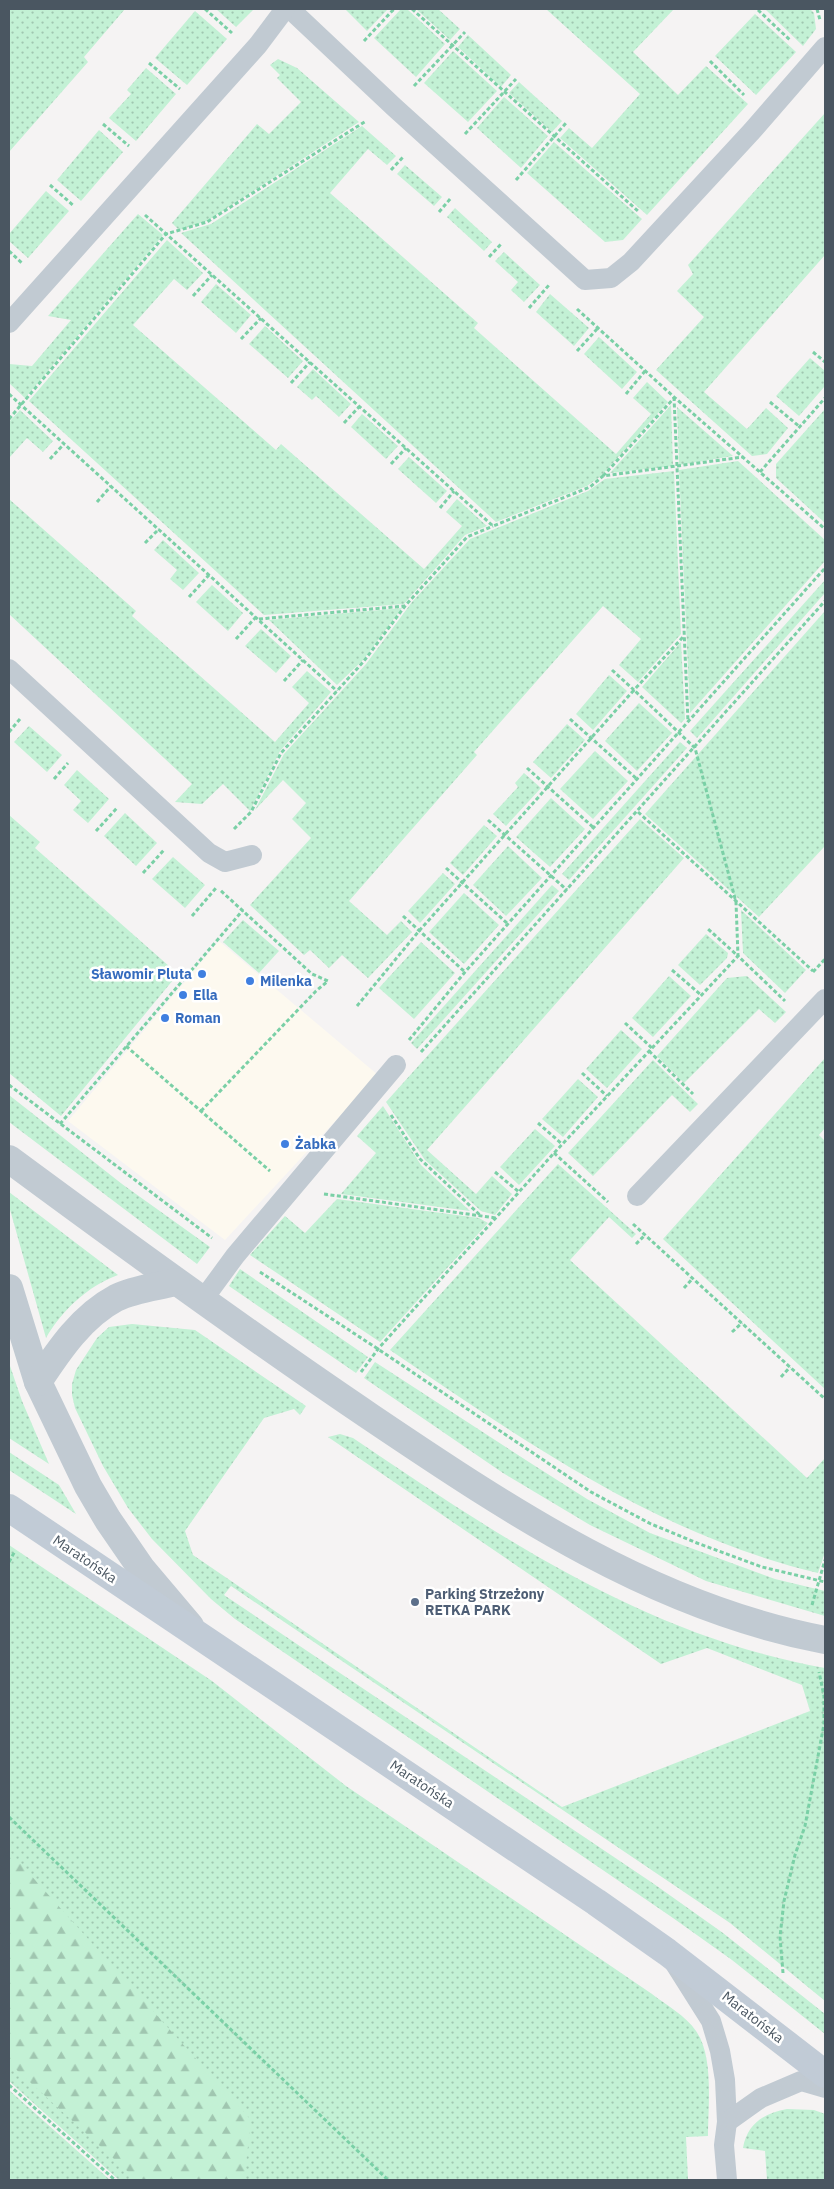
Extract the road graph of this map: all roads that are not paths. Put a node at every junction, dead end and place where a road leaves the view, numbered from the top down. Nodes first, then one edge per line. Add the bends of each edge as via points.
1 (285, 9) edge
2 (290, 9) edge
3 (825, 47) edge
4 (9, 323) edge
5 (9, 669) edge
6 (252, 855) dead end
7 (825, 999) edge
8 (396, 1065) road end
9 (9, 1159) edge
10 (637, 1196) dead end
11 (176, 1282) junction
12 (9, 1288) edge
13 (202, 1300) junction
14 (38, 1382) junction
15 (9, 1508) edge
16 (196, 1632) junction
17 (818, 1639) edge
18 (667, 1952) junction
19 (825, 2074) edge
20 (825, 2088) edge
21 (727, 2122) junction
22 (727, 2180) edge

1 - 4 lane via 258,45
2 - 3 lane via 585,280 611,278 631,262
5 - 6 lane via 209,853 225,862
7 - 10 lane
8 - 13 lane via 235,1256
9 - 11 street
11 - 13 street
11 - 14 street via 117,1298 100,1309 70,1337
12 - 14 street
13 - 17 street via 438,1463 578,1549 650,1584 729,1616
14 - 16 street via 70,1451 108,1520 141,1568
15 - 16 main road, Maratońska
16 - 18 main road, Maratońska
18 - 19 main road, Maratońska
18 - 21 lane via 715,2031 725,2080
20 - 21 lane via 801,2081 761,2098
21 - 22 lane via 724,2145

